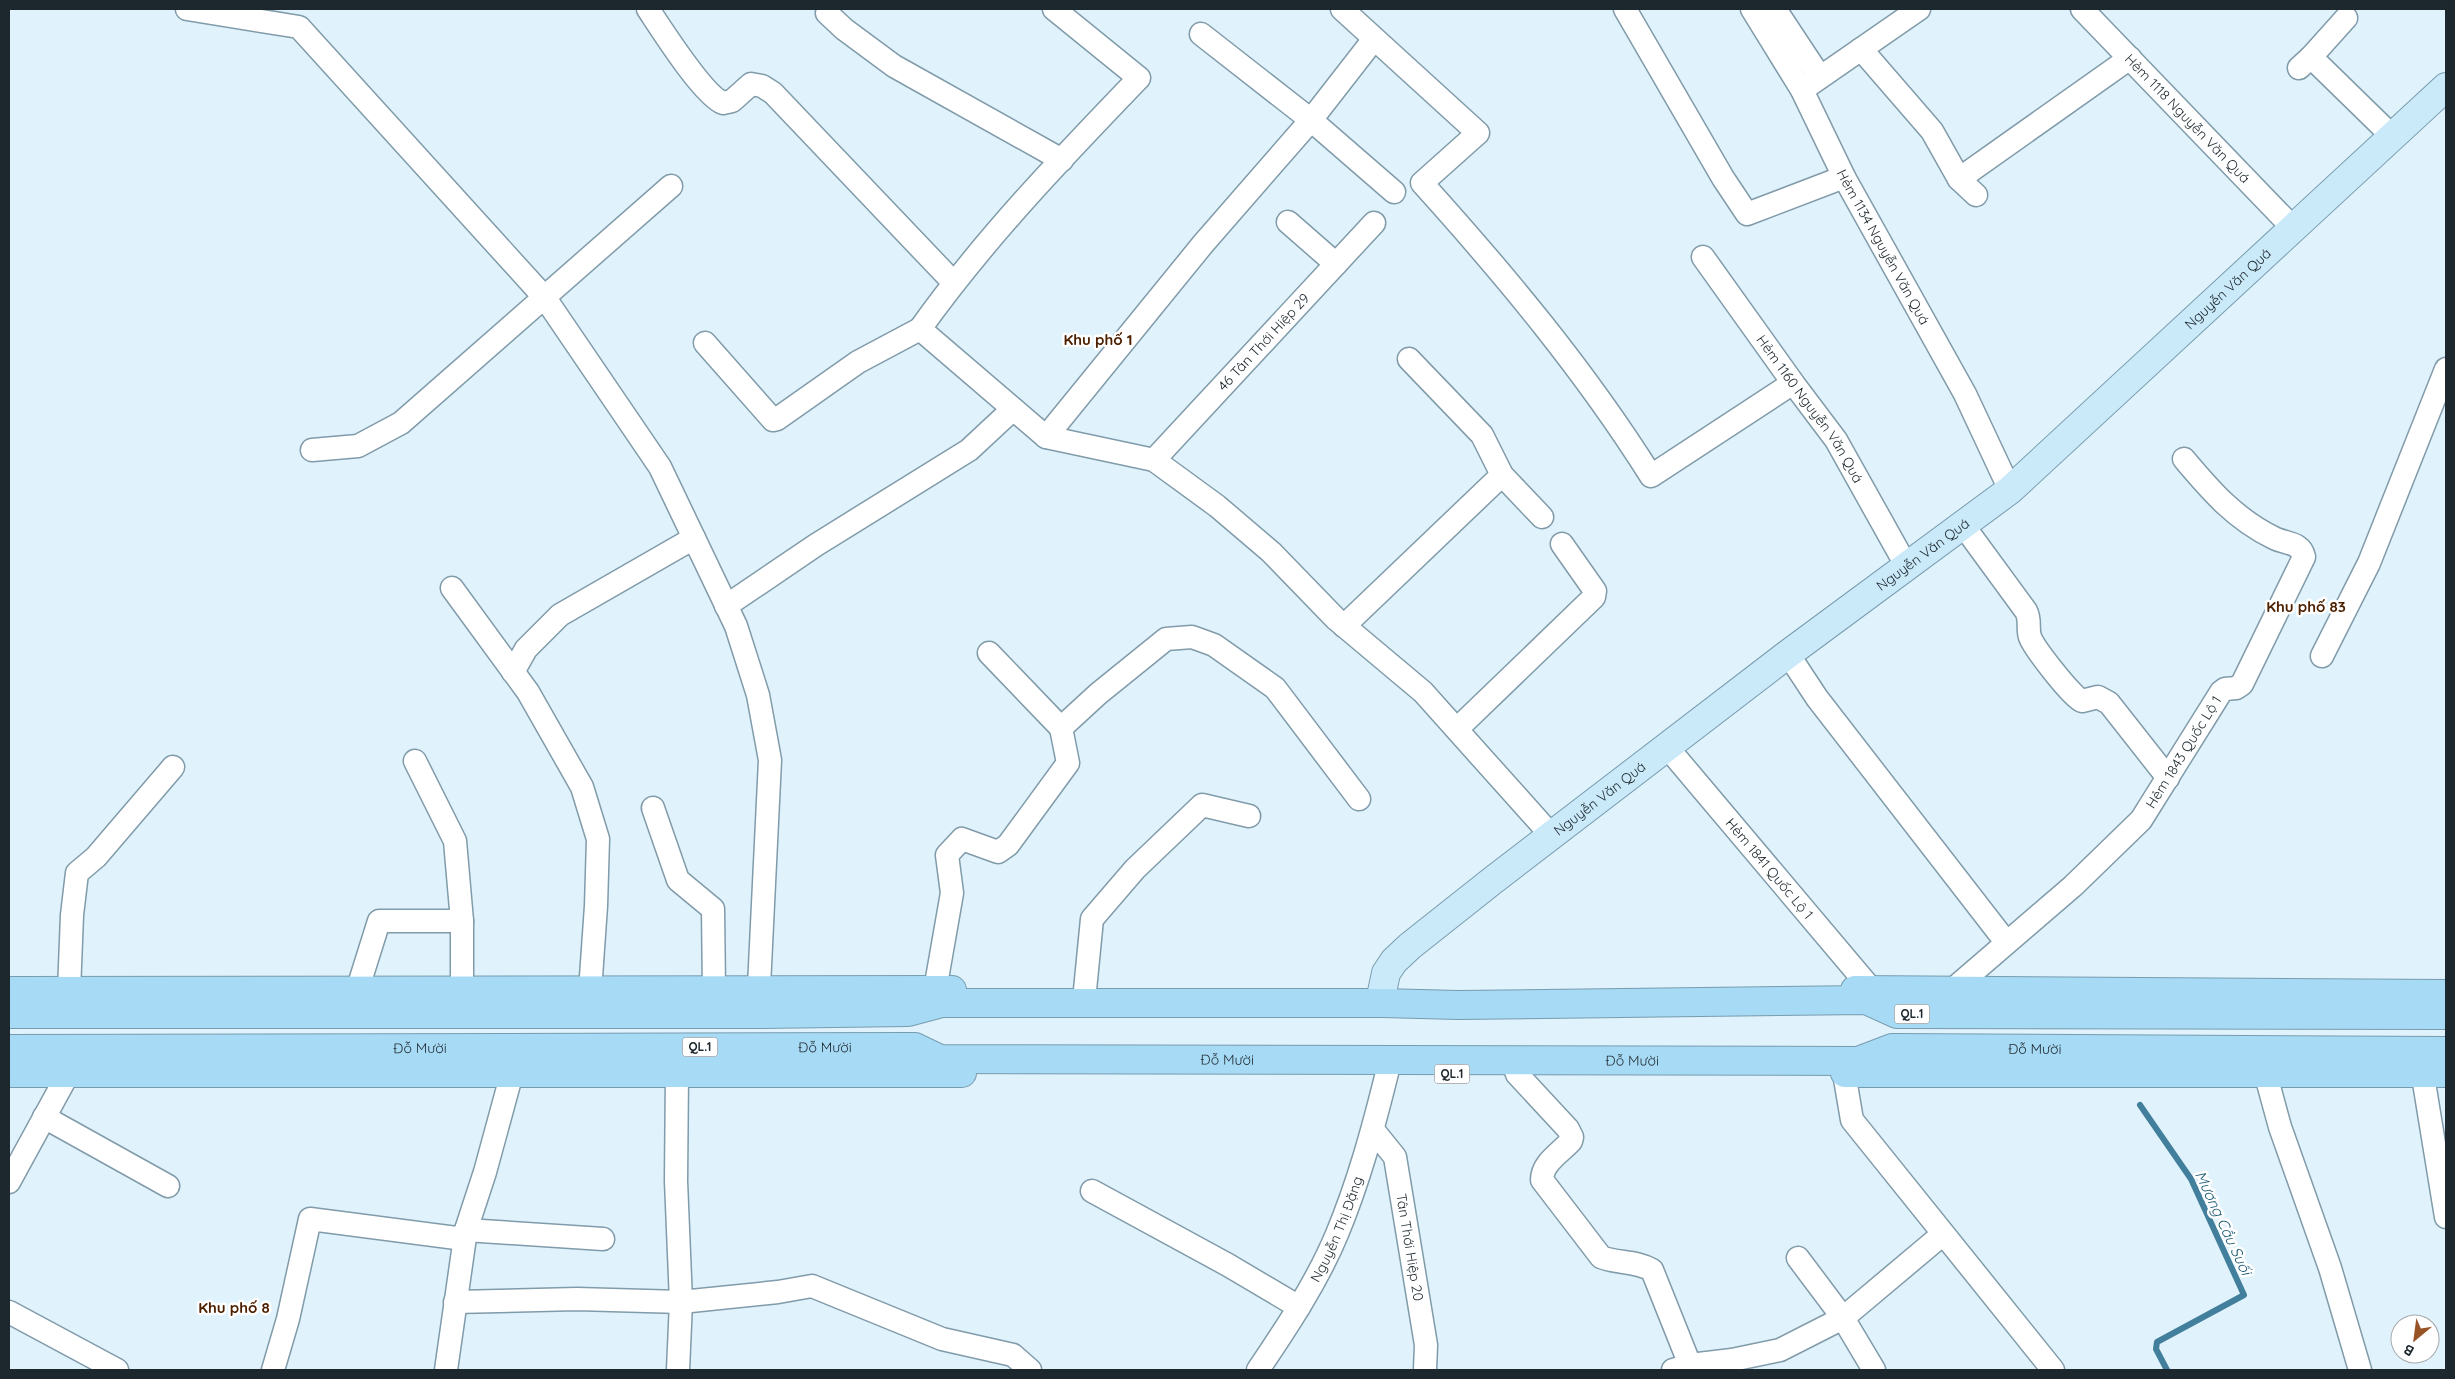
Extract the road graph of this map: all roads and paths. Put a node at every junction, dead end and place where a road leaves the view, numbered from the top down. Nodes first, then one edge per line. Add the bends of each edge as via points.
1 (187, 9) edge
2 (648, 9) edge
3 (1054, 9) edge
4 (1342, 9) edge
5 (1625, 9) edge
6 (1752, 9) edge
7 (1775, 9) edge
8 (1919, 9) edge
9 (2093, 12) edge
10 (827, 13) dead end
11 (2346, 18) dead end
12 (1201, 34) dead end
13 (1374, 39) junction
14 (1861, 48) junction
15 (2130, 58) junction
16 (1811, 84) junction
17 (2446, 88) edge
18 (1311, 120) junction
19 (2393, 137) junction
20 (1062, 160) junction
21 (1844, 177) junction
22 (1958, 179) junction
23 (671, 186) dead end
24 (1394, 192) dead end
25 (1976, 195) dead end
26 (1288, 222) dead end
27 (1374, 223) dead end
28 (2294, 229) junction
29 (1704, 257) dead end
30 (1336, 264) junction
31 (954, 282) junction
32 (545, 298) junction
33 (920, 329) junction
34 (705, 343) dead end
35 (1409, 360) dead end
36 (2446, 368) edge
37 (1793, 383) junction
38 (1013, 409) junction
39 (1046, 437) junction
40 (312, 450) dead end
41 (2184, 459) dead end
42 (1154, 460) junction
43 (1502, 475) junction
44 (2010, 490) junction
45 (1542, 517) dead end
46 (1963, 525) junction
47 (694, 538) junction
48 (1562, 544) dead end
49 (1907, 566) junction
50 (452, 588) dead end
51 (726, 606) junction
52 (1344, 626) junction
53 (989, 653) dead end
54 (1788, 654) junction
55 (2322, 656) dead end
56 (513, 672) junction
57 (1061, 728) junction
58 (1458, 729) junction
59 (1667, 747) junction
60 (415, 761) dead end
61 (173, 767) dead end
62 (2168, 778) junction
63 (1359, 799) dead end
64 (653, 808) dead end
65 (1248, 816) dead end
66 (1551, 835) junction
67 (462, 921) junction
68 (2006, 942) junction
69 (714, 990) junction
70 (936, 990) junction
71 (1085, 990) junction
72 (1872, 990) junction
73 (9, 991) edge
74 (69, 991) junction
75 (356, 991) junction
76 (462, 991) junction
77 (590, 991) junction
78 (1951, 991) junction
79 (2446, 994) edge
80 (1382, 998) junction
81 (758, 1002) junction
82 (9, 1014) edge
83 (2446, 1015) edge
84 (9, 1049) edge
85 (2446, 1051) edge
86 (67, 1061) junction
87 (1387, 1066) junction
88 (2429, 1066) edge
89 (1515, 1067) junction
90 (1844, 1072) junction
91 (2265, 1072) junction
92 (512, 1073) junction
93 (677, 1073) junction
94 (9, 1074) edge
95 (44, 1117) junction
96 (1374, 1131) junction
97 (9, 1182) edge
98 (168, 1186) dead end
99 (1092, 1191) dead end
100 (2446, 1213) edge
101 (465, 1234) junction
102 (1944, 1234) junction
103 (603, 1239) dead end
104 (1798, 1258) dead end
105 (455, 1302) junction
106 (681, 1302) junction
107 (1299, 1307) junction
108 (9, 1312) edge
109 (1843, 1318) junction
110 (1737, 1365) edge
111 (1686, 1368) edge
112 (117, 1370) edge
113 (273, 1370) edge
114 (446, 1370) edge
115 (678, 1370) edge
116 (1030, 1370) edge
117 (1258, 1370) edge
118 (1425, 1370) edge
119 (1874, 1370) edge
120 (2053, 1370) edge
121 (2360, 1370) edge

1 - 32 street via 299,27
2 - 31 street via 716,100 723,104 732,100 751,84 773,93
3 - 20 street via 1139,78
4 - 13 street
5 - 21 street via 1747,214
6 - 16 street, Hẻm 1134 Nguyễn Văn Quá
7 - 16 street
8 - 14 street
9 - 15 street, Hẻm 1118 Nguyễn Văn Quá
10 - 20 street via 894,66
11 - 19 street via 2305,62
12 - 18 street
13 - 18 street
13 - 37 street via 1478,133 1422,183 1515,290 1616,420 1651,476
14 - 16 street
14 - 22 street via 1932,131
15 - 22 street
15 - 28 street, Hẻm 1118 Nguyễn Văn Quá
16 - 21 street, Hẻm 1134 Nguyễn Văn Quá
17 - 19 main road, Nguyễn Văn Quá
18 - 24 street
18 - 39 street via 1203,244
19 - 28 main road, Nguyễn Văn Quá
20 - 31 street
21 - 44 street, Hẻm 1134 Nguyễn Văn Quá via 1965,394
22 - 25 street
23 - 32 street
26 - 30 street
27 - 30 street, 46 Tân Thới Hiệp 29
28 - 44 main road, Nguyễn Văn Quá
29 - 37 street, Hẻm 1160 Nguyễn Văn Quá
30 - 42 street, 46 Tân Thới Hiệp 29
31 - 33 street
32 - 40 street via 401,423 358,446
32 - 47 street via 660,467
33 - 34 street via 858,362 773,420
33 - 38 street
35 - 43 street via 1482,434
36 - 55 street via 2369,563
37 - 49 street, Hẻm 1160 Nguyễn Văn Quá via 1836,440
38 - 39 street
38 - 51 street via 969,450 816,545
39 - 42 street
41 - 62 street, Hẻm 1843 Quốc Lộ 1 via 2222,503 2274,538 2297,545 2304,557 2242,684 2221,692
42 - 52 street via 1217,506 1271,552
43 - 45 street
43 - 52 street
44 - 46 main road, Nguyễn Văn Quá
46 - 49 main road, Nguyễn Văn Quá
46 - 62 street via 2026,611 2031,640 2068,690 2082,701 2098,697 2109,703
47 - 51 street
47 - 56 street via 560,615 526,649
48 - 58 street via 1594,591 1594,597
49 - 54 main road, Nguyễn Văn Quá
50 - 56 street
51 - 81 street via 736,626 758,695 770,760
52 - 58 street via 1422,692
53 - 57 street
54 - 59 main road, Nguyễn Văn Quá
54 - 68 street via 1817,698
56 - 77 street via 528,692 582,787 598,839
57 - 63 street via 1166,639 1192,637 1214,646 1275,688
57 - 70 street via 1068,763 1008,845 998,852 962,840 947,855 952,893
58 - 66 street
59 - 66 main road, Nguyễn Văn Quá
59 - 72 street, Hẻm 1841 Quốc Lộ 1
60 - 67 street via 455,841
61 - 74 street via 96,857 77,873
62 - 68 street, Hẻm 1843 Quốc Lộ 1 via 2141,820 2073,886
64 - 69 street via 678,880 713,910
65 - 71 street via 1202,805 1135,869 1092,919
66 - 80 main road, Nguyễn Văn Quá via 1399,956 1386,973
67 - 75 street via 379,921
67 - 76 street
68 - 78 street, Hẻm 1843 Quốc Lộ 1
69 - 77 highway, QL.1
69 - 81 highway, QL.1
70 - 71 highway, QL.1
70 - 81 highway, QL.1
71 - 80 highway, QL.1
72 - 78 highway, QL.1
72 - 80 highway, QL.1
73 - 74 highway, QL.1
74 - 75 highway, QL.1
75 - 76 highway, QL.1
76 - 77 highway, QL.1
78 - 79 highway, QL.1
80 - 81 highway, QL.1 via 942,1003 908,1012
80 - 83 highway, QL.1 via 1458,1005 1866,1000 1896,1014
81 - 82 highway, QL.1
84 - 86 highway, Đỗ Mười / QL.1
85 - 88 highway, Đỗ Mười / QL.1
86 - 87 highway, Đỗ Mười / QL.1 via 915,1047 940,1059
86 - 92 highway, Đỗ Mười / QL.1
86 - 94 highway, Đỗ Mười / QL.1
86 - 95 street
87 - 89 highway, Đỗ Mười / QL.1
87 - 93 highway, Đỗ Mười / QL.1
87 - 96 street, Nguyễn Thị Đặng
88 - 89 highway, Đỗ Mười / QL.1 via 1892,1048 1858,1061
88 - 91 highway, Đỗ Mười / QL.1
88 - 100 street
89 - 90 highway, Đỗ Mười / QL.1
89 - 111 street via 1572,1137 1571,1142 1547,1164 1542,1180 1601,1257 1612,1262 1642,1264 1652,1270
90 - 91 highway, Đỗ Mười / QL.1
90 - 102 street via 1852,1120
91 - 121 street
92 - 93 highway, Đỗ Mười / QL.1
92 - 101 street
93 - 106 street via 676,1181
95 - 97 street
95 - 98 street
96 - 107 street, Nguyễn Thị Đặng via 1336,1236
96 - 118 street, Tân Thới Hiệp 20 via 1395,1157 1426,1345
99 - 107 street
101 - 103 street
101 - 105 street
101 - 113 street via 310,1219
102 - 109 street
102 - 120 street
104 - 109 street
105 - 106 street
105 - 114 street
106 - 115 street
106 - 116 street via 812,1286 942,1340 1013,1355
107 - 117 street, Nguyễn Thị Đặng
108 - 112 street
109 - 110 street via 1780,1350
109 - 119 street
110 - 111 street

